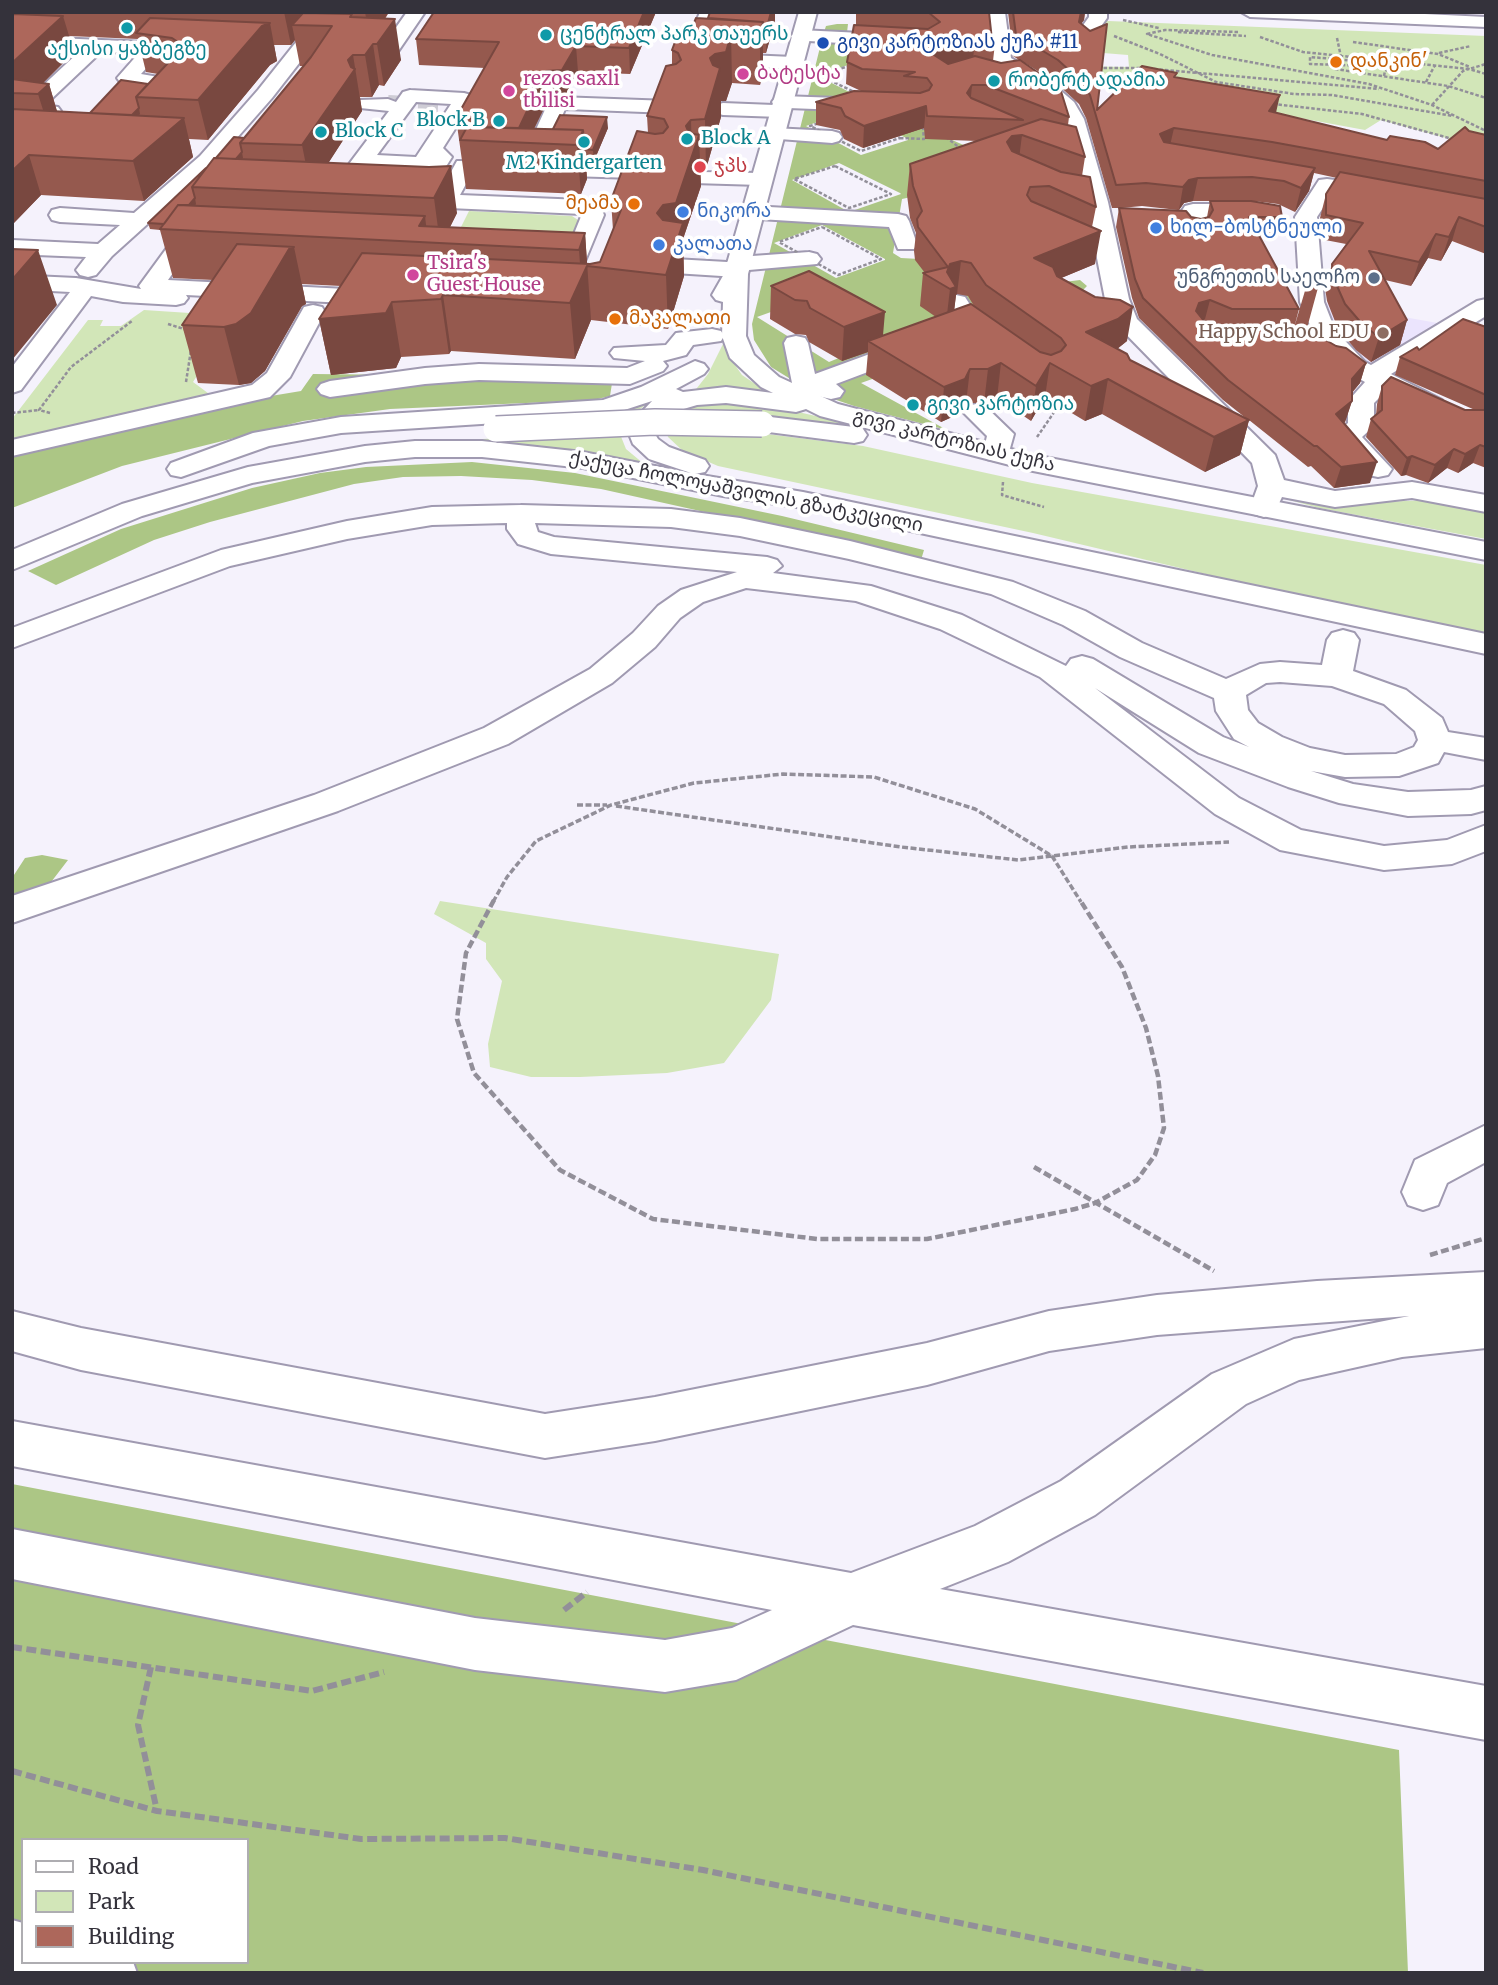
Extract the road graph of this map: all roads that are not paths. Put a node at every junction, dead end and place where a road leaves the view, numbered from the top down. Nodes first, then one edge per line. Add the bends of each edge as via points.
1 (330, 12) edge
2 (416, 12) edge
3 (709, 12) edge
4 (808, 12) edge
5 (996, 12) edge
6 (1250, 12) edge
7 (1356, 14) edge
8 (1098, 15) edge
9 (1403, 15) edge
10 (1459, 16) edge
11 (1486, 22) edge
12 (800, 36) junction
13 (12, 42) edge
14 (928, 42) edge
15 (1088, 44) edge
16 (96, 46) junction
17 (153, 49) junction
18 (301, 50) junction
19 (204, 51) edge
20 (267, 53) edge
21 (793, 63) junction
22 (986, 72) edge
23 (1021, 73) junction
24 (844, 87) dead end
25 (265, 94) junction
26 (290, 96) edge
27 (435, 98) junction
28 (782, 102) junction
29 (367, 104) edge
30 (388, 105) tunnel mouth
31 (723, 109) edge
32 (529, 111) edge
33 (555, 112) junction
34 (76, 113) edge
35 (152, 117) edge
36 (420, 119) dead end
37 (647, 130) edge
38 (935, 131) edge
39 (773, 134) junction
40 (405, 141) dead end
41 (820, 142) dead end
42 (188, 148) edge
43 (534, 156) dead end
44 (206, 160) junction
45 (363, 160) junction
46 (170, 169) edge
47 (657, 177) edge
48 (701, 178) edge
49 (760, 180) junction
50 (1302, 180) edge
51 (1327, 185) junction
52 (361, 188) junction
53 (1352, 188) edge
54 (816, 195) road end
55 (902, 196) dead end
56 (446, 201) junction
57 (1092, 204) junction
58 (753, 208) junction
59 (1123, 208) edge
60 (539, 211) edge
61 (212, 213) edge
62 (60, 215) dead end
63 (607, 215) dead end
64 (1179, 217) edge
65 (142, 220) junction
66 (898, 220) junction
67 (906, 244) dead end
68 (1080, 246) edge
69 (12, 247) edge
70 (104, 251) junction
71 (809, 259) dead end
72 (674, 266) edge
73 (737, 269) junction
74 (1104, 275) junction
75 (12, 282) edge
76 (80, 287) junction
77 (957, 302) edge
78 (1312, 302) junction
79 (1486, 306) edge
80 (313, 312) junction
81 (1100, 323) edge
82 (1456, 324) junction
83 (971, 325) junction
84 (628, 330) edge
85 (1486, 336) edge
86 (1133, 342) junction
87 (796, 343) edge
88 (686, 352) junction
89 (1014, 356) edge
90 (403, 363) edge
91 (606, 364) dead end
92 (654, 366) junction
93 (1369, 375) junction
94 (12, 385) edge
95 (330, 389) edge
96 (797, 389) junction
97 (862, 391) dead end
98 (1172, 405) edge
99 (661, 407) junction
100 (829, 410) junction
101 (976, 412) edge
102 (1456, 415) edge
103 (1246, 442) junction
104 (12, 448) edge
105 (1035, 450) junction
106 (997, 453) junction
107 (190, 466) junction
108 (1395, 490) junction
109 (1268, 497) junction
110 (803, 500) junction
111 (1486, 504) edge
112 (521, 514) junction
113 (12, 533) edge
114 (1486, 551) edge
115 (12, 561) edge
116 (12, 639) edge
117 (1343, 640) dead end
118 (1486, 644) edge
119 (1336, 676) junction
120 (1230, 692) junction
121 (1434, 740) junction
122 (1486, 749) edge
123 (1486, 798) edge
124 (1486, 837) edge
125 (12, 910) edge
126 (1486, 1142) edge
127 (1423, 1192) dead end
128 (1486, 1292) edge
129 (1486, 1328) edge
130 (12, 1331) edge
131 (12, 1443) edge
132 (12, 1554) edge
133 (851, 1600) junction
134 (1486, 1713) edge
135 (73, 1964) edge
136 (108, 1973) edge

1 - 18 main road
2 - 18 main road via 390,49
3 - 21 main road via 691,58
4 - 12 main road, გივი კარტოზიას ქუჩა
5 - 23 main road via 1002,61
6 - 7 main road
7 - 9 main road
8 - 15 main road
9 - 10 main road
10 - 11 main road
12 - 14 main road
12 - 21 main road, გივი კარტოზიას ქუჩა
13 - 16 main road
16 - 17 main road
16 - 34 main road via 30,108
17 - 19 main road
17 - 35 main road via 127,78 181,86
18 - 20 main road
18 - 25 main road
21 - 28 main road, გივი კარტოზიას ქუჩა
22 - 23 main road via 999,76
23 - 57 main road via 1067,106 1074,119
24 - 28 main road
25 - 26 main road
25 - 44 main road
27 - 36 main road
27 - 45 main road via 410,96
27 - 52 main road via 464,99 431,150 441,157 425,182 407,190
28 - 31 main road
28 - 38 main road via 913,95
28 - 39 main road, გივი კარტოზიას ქუჩა
29 - 30 main road
32 - 33 main road
33 - 37 main road via 558,103 663,107
33 - 43 main road
39 - 41 main road
39 - 49 main road, გივი კარტოზიას ქუჩა
40 - 52 main road
42 - 44 main road
44 - 46 main road
44 - 65 main road
45 - 52 main road
45 - 52 main road
47 - 56 main road via 634,172 465,166
48 - 49 main road
49 - 58 main road, გივი კარტოზიას ქუჩა
50 - 51 main road
51 - 53 main road
51 - 78 main road via 1306,217
52 - 56 main road via 436,205
54 - 58 main road
55 - 66 main road
56 - 60 main road via 457,207
56 - 63 main road via 592,210 583,265
57 - 59 main road
57 - 74 main road
58 - 66 main road
58 - 73 main road, გივი კარტოზიას ქუჩა
61 - 80 main road via 193,248 151,286 344,285 402,308
62 - 65 main road
64 - 78 main road via 1193,211 1247,210 1282,216
65 - 70 main road
66 - 67 main road
68 - 74 main road
69 - 70 main road
70 - 76 main road
71 - 73 main road
72 - 73 main road
73 - 88 main road, გივი კარტოზიას ქუჩა via 720,302 712,335
73 - 96 main road, გივი კარტოზიას ქუჩა via 737,348 754,369
74 - 86 main road
75 - 76 main road
76 - 80 main road via 123,295 303,305
76 - 94 main road
77 - 83 main road
78 - 93 main road via 1314,334
79 - 82 main road
80 - 104 main road via 277,377 261,391
81 - 86 main road
82 - 85 main road
82 - 93 main road
83 - 89 main road
83 - 96 main road
84 - 88 main road
86 - 103 main road
87 - 96 main road
88 - 90 main road via 598,354 568,362 465,357
88 - 92 main road
88 - 99 main road
88 - 107 main road via 650,393 606,408 341,425 263,439
91 - 92 main road
92 - 95 main road via 630,376 479,372
93 - 102 main road
93 - 108 main road via 1361,401 1361,426 1346,435
96 - 97 main road
96 - 100 main road, გივი კარტოზიას ქუჩა
98 - 103 main road
99 - 100 main road via 695,397 726,395
99 - 110 main road via 643,425 642,434 659,453
100 - 106 main road, გივი კარტოზიას ქუჩა
101 - 106 main road via 1001,434
103 - 109 main road via 1265,461
105 - 106 main road, გივი კარტოზიას ქუჩა
105 - 107 main road, bridge via 762,424 682,422 353,438
105 - 109 main road, გივი კარტოზიას ქუჩა
107 - 113 main road
108 - 109 main road via 1335,499
108 - 111 main road
109 - 114 main road
110 - 115 main road, ქაქუცა ჩოლოყაშვილის გზატკეცილი via 551,455 415,449 328,458 210,485 132,510
110 - 118 main road, ქაქუცა ჩოლოყაშვილის გზატკეცილი
112 - 116 main road via 432,516 221,559
112 - 120 main road via 671,518 726,525 934,570 1002,588
112 - 123 main road via 527,538 551,545 800,569 926,596 1053,648 1211,746 1300,779 1351,795 1408,804
117 - 119 main road
119 - 120 main road via 1260,674
119 - 121 main road via 1395,697 1430,726
120 - 121 main road via 1232,711 1246,731 1303,758 1345,766 1399,765 1426,755
121 - 122 main road
124 - 125 main road via 1452,852 1384,858 1292,841 1227,806 1051,670 951,622 860,592 744,579 692,596 601,676 496,736 326,803
126 - 127 main road via 1430,1172
128 - 130 main road via 1317,1301 1048,1331 927,1364 655,1419 545,1436 81,1349
129 - 133 main road via 1402,1337 1294,1360 1228,1390 1078,1498 990,1545
131 - 133 main road
132 - 133 main road via 475,1644 665,1666 736,1654
133 - 134 main road
135 - 136 main road

